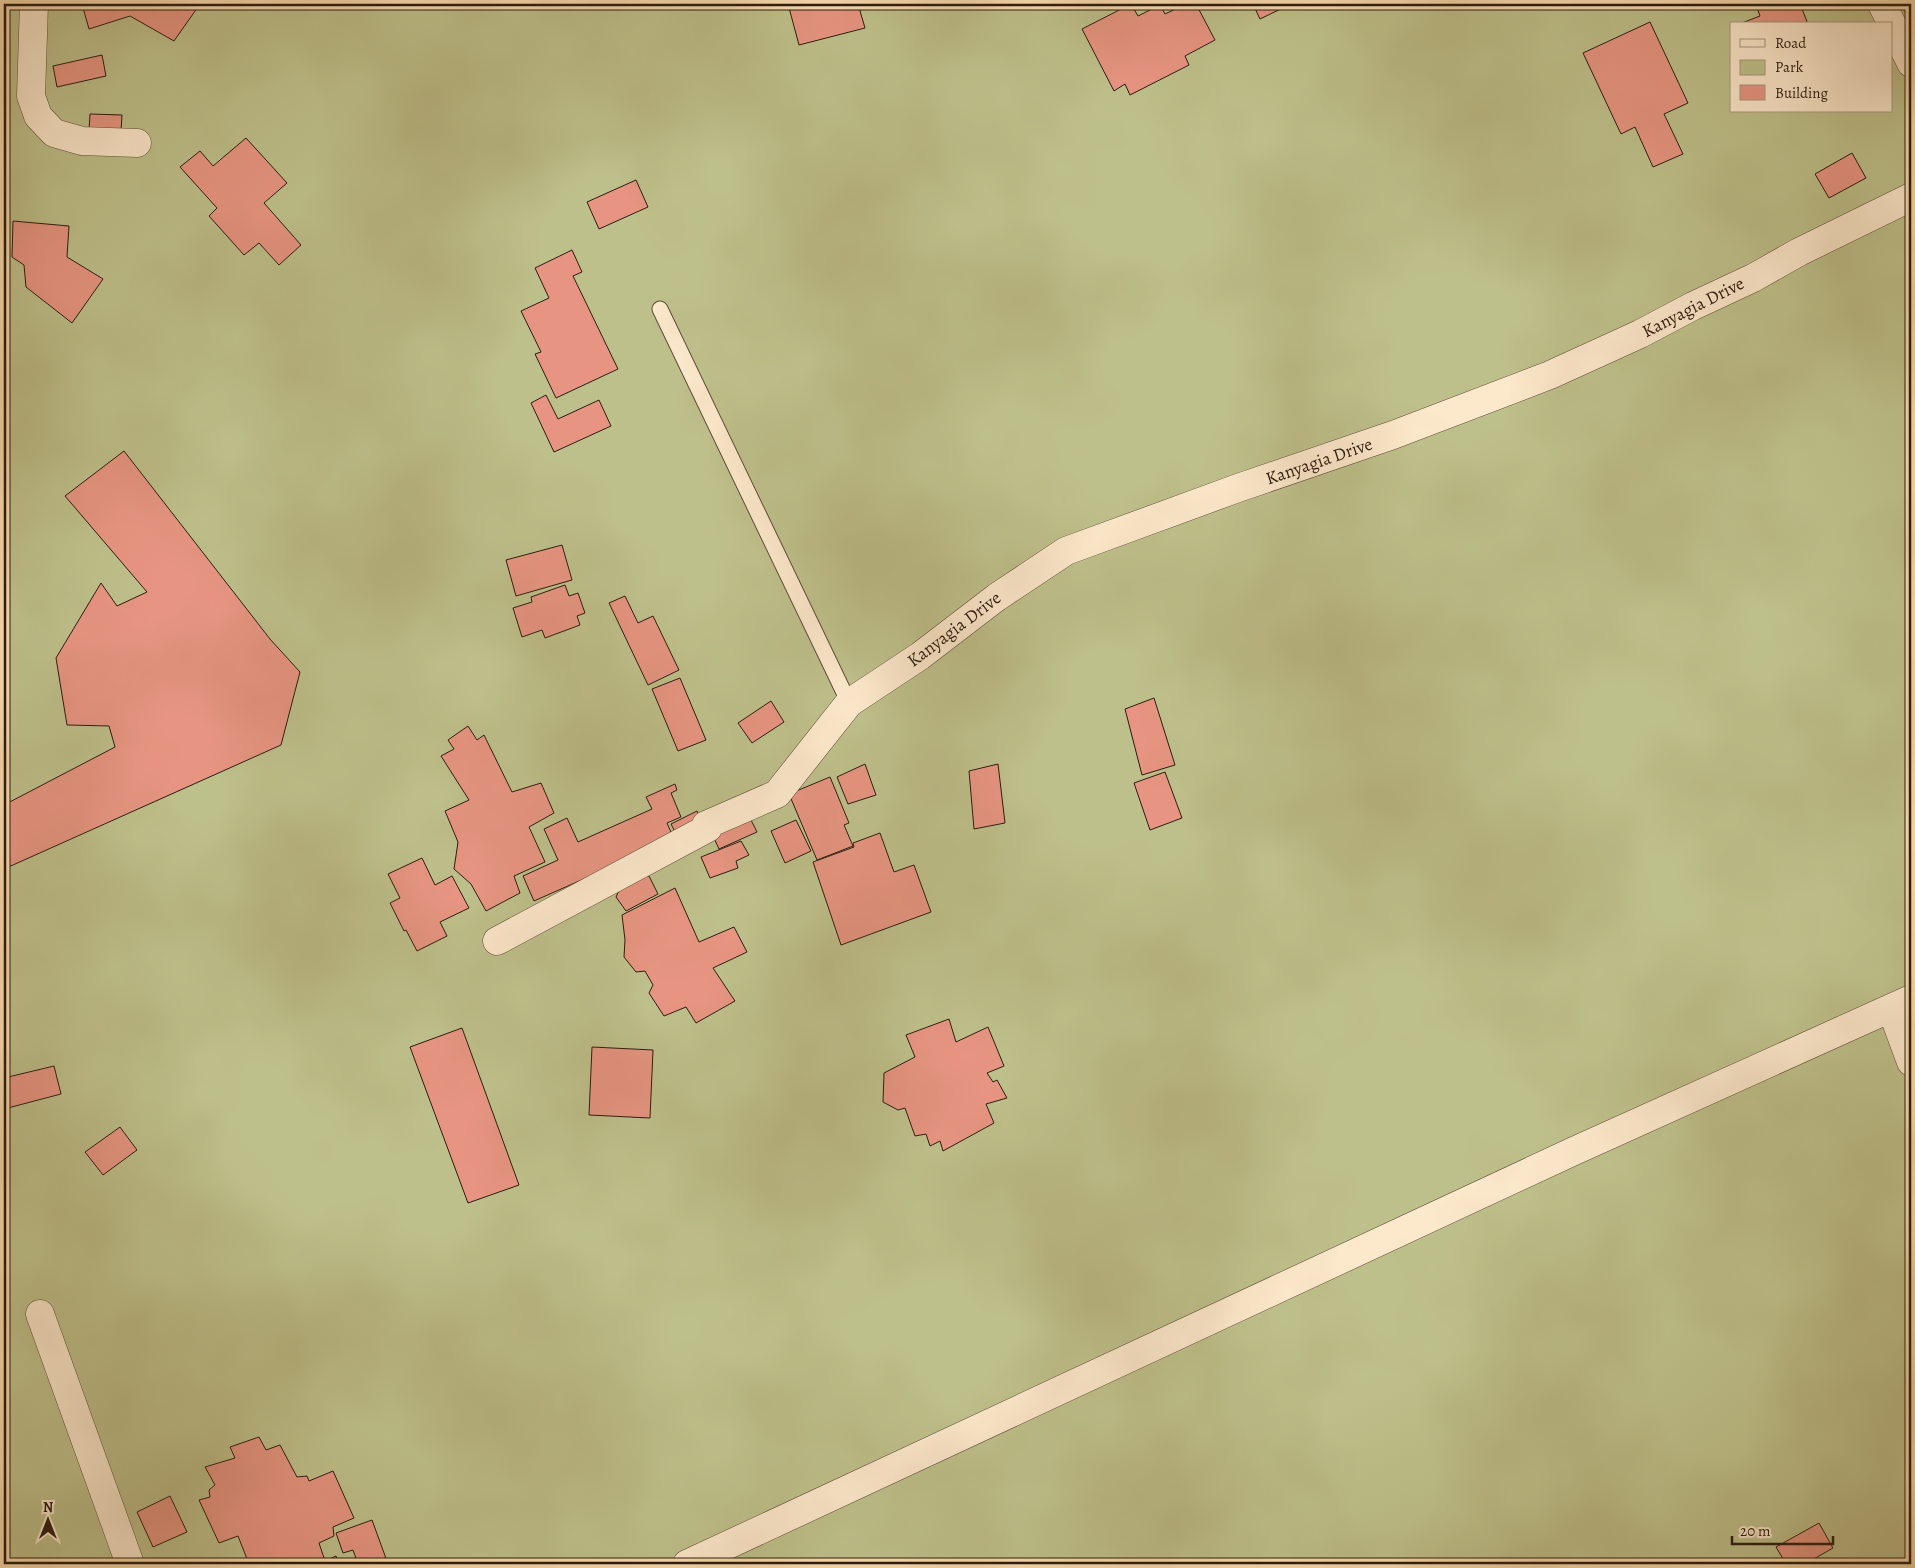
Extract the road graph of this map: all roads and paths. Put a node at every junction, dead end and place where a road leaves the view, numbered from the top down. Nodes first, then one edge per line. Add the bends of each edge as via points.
1 (34, 4) edge
2 (1882, 4) edge
3 (1891, 22) edge
4 (1892, 24) edge
5 (1911, 63) edge
6 (136, 143) dead end
7 (1911, 196) edge
8 (660, 309) dead end
9 (849, 703) junction
10 (497, 941) dead end
11 (1901, 1004) edge
12 (1911, 1062) edge
13 (40, 1314) dead end
14 (130, 1564) edge
15 (687, 1564) edge

1 - 6 street via 31,96 38,116 54,133 82,141
2 - 3 street
4 - 5 street
7 - 9 street, Kanyagia Drive via 1753,278 1550,375 1393,435 1066,551
8 - 9 lane
9 - 10 street, Kanyagia Drive via 777,794 706,824 708,828
11 - 12 street
11 - 15 street via 1565,1155
13 - 14 street

